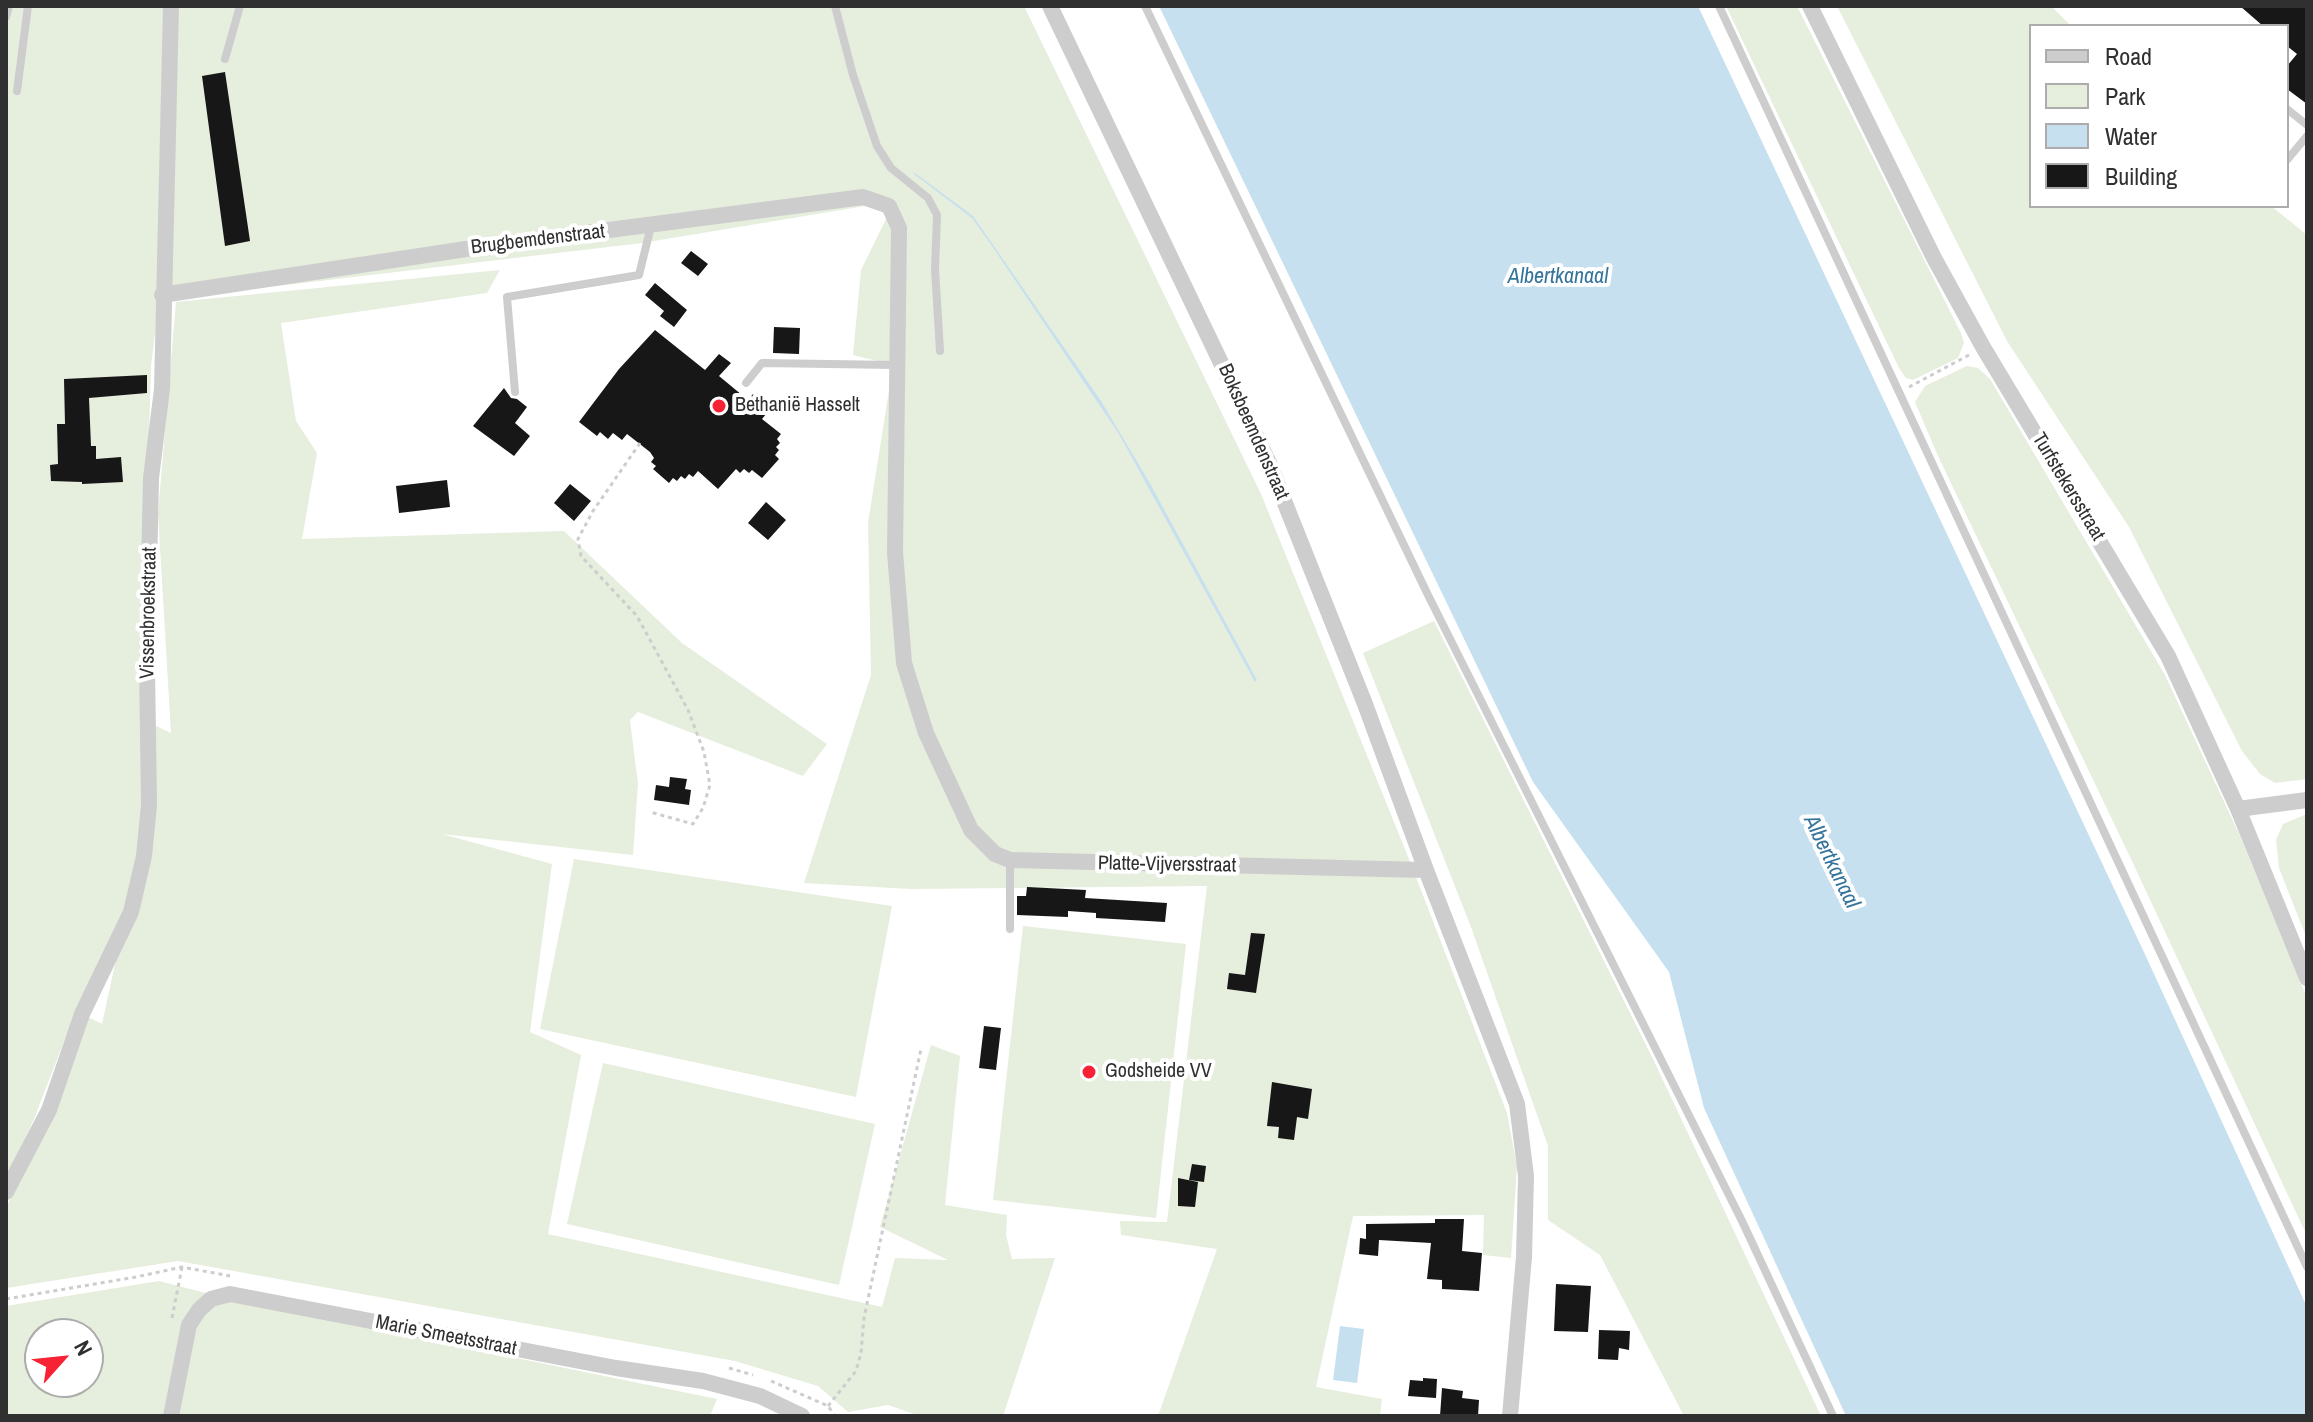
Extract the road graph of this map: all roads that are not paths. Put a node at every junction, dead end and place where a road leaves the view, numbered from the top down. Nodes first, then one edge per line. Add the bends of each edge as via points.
1 (9, 6) edge
2 (28, 6) edge
3 (171, 6) edge
4 (240, 6) edge
5 (835, 6) edge
6 (1050, 6) edge
7 (1145, 6) edge
8 (1719, 6) edge
9 (1810, 6) edge
10 (6, 17) edge
11 (225, 59) dead end
12 (17, 91) dead end
13 (2289, 111) edge
14 (2307, 125) edge
15 (2307, 136) edge
16 (2289, 158) edge
17 (651, 226) junction
18 (162, 295) junction
19 (940, 351) dead end
20 (896, 365) junction
21 (746, 383) dead end
22 (515, 392) dead end
23 (2307, 800) edge
24 (2238, 809) junction
25 (1010, 860) junction
26 (1426, 870) junction
27 (1010, 929) dead end
28 (2307, 978) edge
29 (6, 1192) edge
30 (2307, 1267) edge
31 (171, 1416) edge
32 (802, 1416) edge
33 (1510, 1416) edge
34 (1833, 1416) edge

1 - 10 lane
2 - 12 lane
3 - 18 street, Vissenbroekstraat
4 - 11 lane
5 - 19 lane via 877,146 891,168 928,198 937,215
6 - 26 street, Boksbeemdenstraat via 1269,463
7 - 34 lane
8 - 30 lane
9 - 24 street, Turfstekersstraat via 1983,347 2168,656
13 - 14 lane
15 - 16 lane
17 - 18 street, Brugbemdenstraat
17 - 20 street, Brugbemdenstraat via 863,197 889,206 899,228
17 - 22 lane via 639,275 507,297
18 - 29 street, Vissenbroekstraat via 162,389 151,478 149,805 144,856 131,912 82,1014 49,1110
20 - 21 lane via 762,363
20 - 25 street via 895,552 904,663 926,733 961,813 982,843
23 - 24 street
24 - 28 street, Turfstekersstraat
25 - 26 street, Platte-Vijversstraat
25 - 27 lane
26 - 33 street via 1517,1104 1526,1176
31 - 32 street, Marie Smeetsstraat via 189,1325 211,1299 230,1294 703,1381 760,1396

